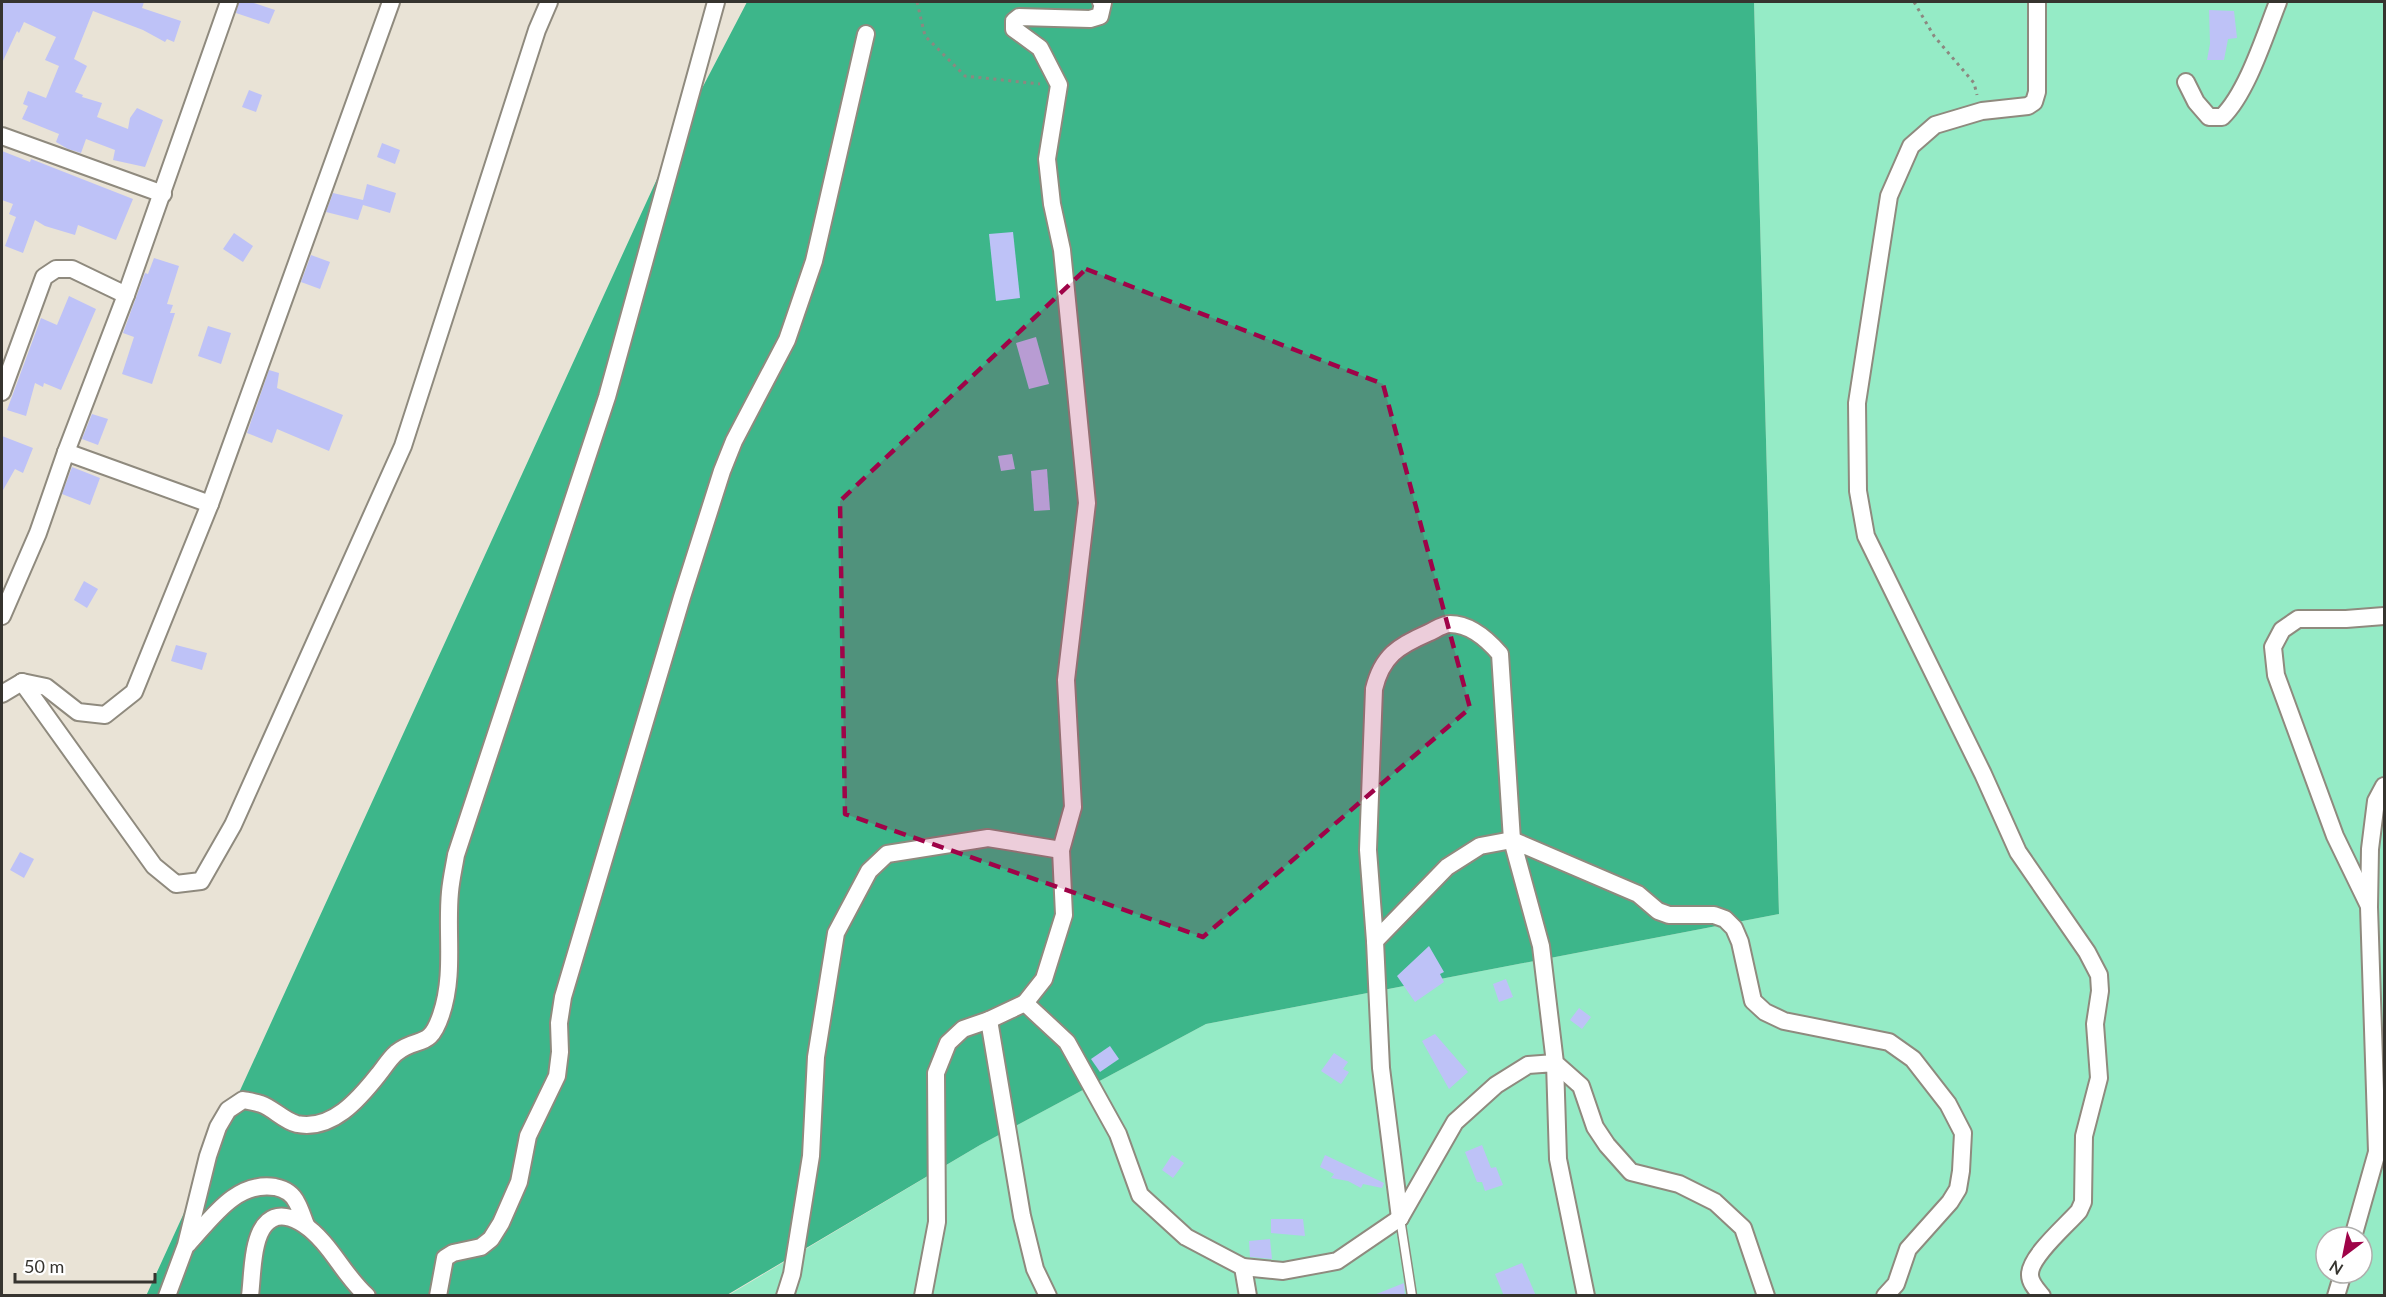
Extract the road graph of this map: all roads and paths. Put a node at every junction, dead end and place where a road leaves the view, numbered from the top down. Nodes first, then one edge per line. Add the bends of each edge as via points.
1 (229, 2) edge
2 (391, 2) edge
3 (549, 2) edge
4 (716, 2) edge
5 (917, 2) edge
6 (1101, 2) edge
7 (1914, 2) edge
8 (2037, 2) edge
9 (2278, 2) edge
10 (866, 34) dead end
11 (2186, 82) dead end
12 (1059, 86) junction
13 (1982, 111) junction
14 (2, 136) edge
15 (163, 194) junction
16 (126, 295) junction
17 (2, 392) edge
18 (66, 452) junction
19 (210, 504) junction
20 (2, 616) edge
21 (2385, 616) edge
22 (22, 682) junction
23 (2, 694) edge
24 (2385, 786) edge
25 (1512, 840) junction
26 (1061, 850) junction
27 (2369, 907) junction
28 (1375, 941) junction
29 (1025, 1003) junction
30 (989, 1020) junction
31 (1555, 1064) junction
32 (1400, 1218) junction
33 (306, 1225) junction
34 (2356, 1225) edge
35 (186, 1245) junction
36 (1243, 1267) junction
37 (167, 1296) edge
38 (250, 1296) edge
39 (367, 1296) edge
40 (438, 1296) edge
41 (785, 1296) edge
42 (923, 1296) edge
43 (1048, 1296) edge
44 (1248, 1296) edge
45 (1412, 1296) edge
46 (1586, 1296) edge
47 (1766, 1296) edge
48 (1885, 1296) edge
49 (2042, 1296) edge

1 - 15 street
2 - 19 street
3 - 22 street via 403,446 233,825 201,881 176,884 154,866
4 - 35 street via 607,397 456,855 450,892 451,961 435,1030 423,1043 407,1046 394,1055 365,1092 331,1120 296,1124 261,1104 243,1100 228,1110 208,1156
5 - 12 path via 925,36 965,76
6 - 12 street via 1100,16 1090,19 1019,17 1014,21 1014,29 1040,48
7 - 13 path via 1934,36 1974,83
8 - 13 street via 2034,102
9 - 11 street via 2258,55 2222,117 2209,117
10 - 40 street via 814,261 786,340 722,471 563,997 557,1076 528,1136 519,1182 501,1223 481,1247 453,1252 445,1258
12 - 26 street via 1047,159 1062,250 1087,503 1066,680 1073,807
13 - 49 street via 1935,125 1911,146 1888,196 1857,403 1858,491 1866,536 2018,852 2099,975 2095,1024 2099,1078 2084,1136 2083,1202 2034,1260 2030,1275
14 - 15 street
15 - 16 street
16 - 17 street via 72,269 56,269 44,277
16 - 18 street
18 - 19 street
18 - 20 street via 38,533
19 - 22 street via 134,692 105,715 78,712 46,687
21 - 27 street via 2298,619 2282,630 2273,647 2276,675 2335,836
22 - 23 street
24 - 27 street via 2376,801
25 - 28 street via 1480,846 1447,867
25 - 28 street via 1500,654 1473,631 1448,624 1407,642 1388,656 1374,689 1368,850
25 - 31 street via 1541,946
25 - 48 street via 1638,894 1658,911 1669,915 1714,915 1725,920 1740,942 1749,992 1765,1012 1784,1021 1889,1042 1913,1059 1948,1104 1963,1133 1961,1171 1958,1189 1908,1249 1896,1284
26 - 29 street via 1064,915 1044,979
26 - 41 street via 988,838 887,854 868,871 836,933 816,1058 811,1156
27 - 34 street via 2377,1152
28 - 32 street via 1382,1068
29 - 30 street
29 - 36 street via 1067,1042 1118,1134 1140,1195 1186,1237
30 - 42 street via 963,1029 948,1043 936,1073 937,1222
30 - 43 street via 1022,1216 1035,1269
31 - 32 street via 1528,1065 1496,1084 1455,1122
31 - 46 street via 1558,1159
31 - 47 street via 1581,1086 1595,1127 1631,1172 1679,1185 1715,1202 1743,1228
32 - 36 street via 1337,1261 1283,1271
32 - 45 lane
33 - 35 street via 289,1192 252,1187 220,1208
33 - 38 street via 285,1215 272,1218 262,1230 256,1244
33 - 39 street
35 - 37 street
36 - 44 street

